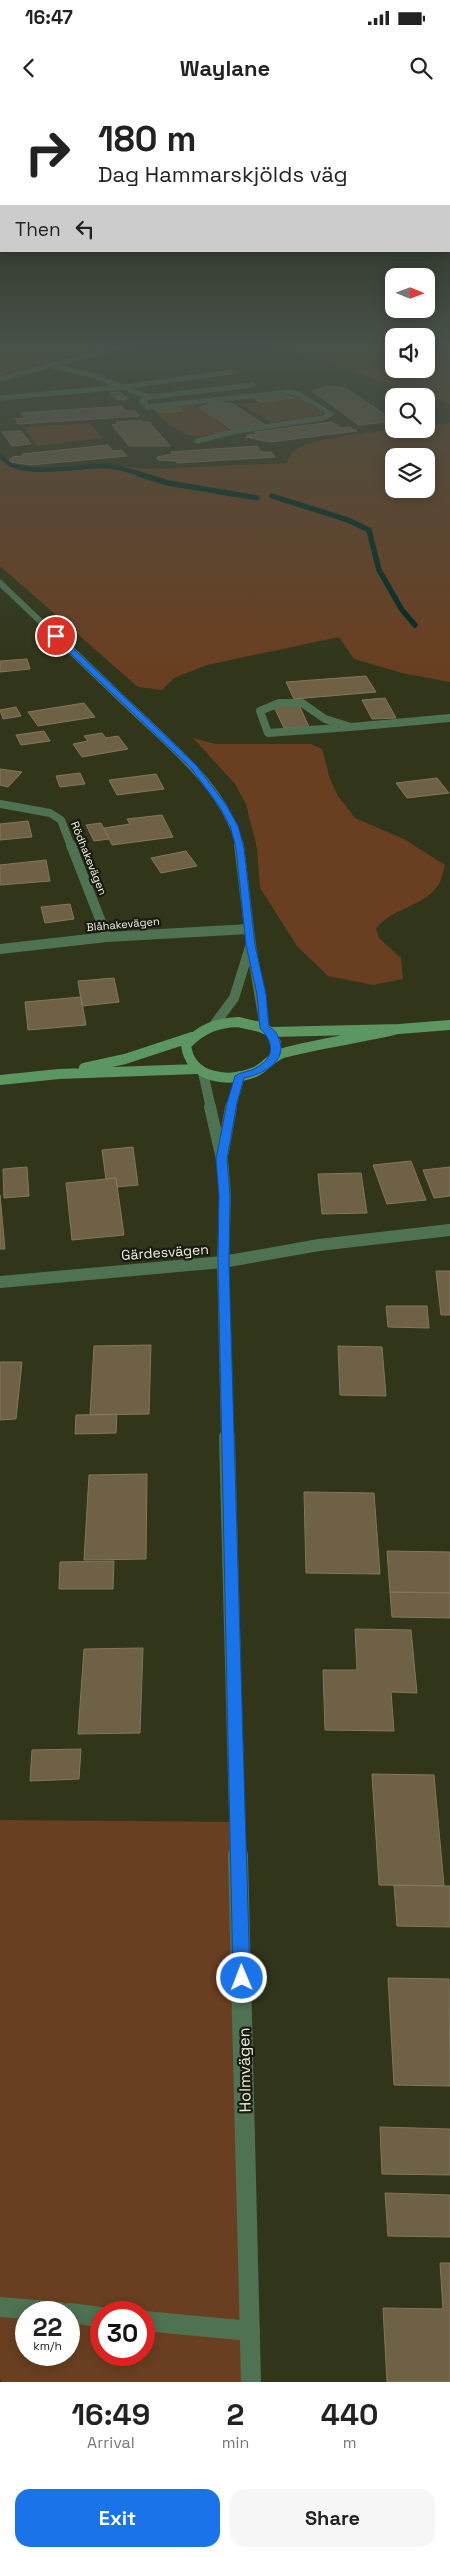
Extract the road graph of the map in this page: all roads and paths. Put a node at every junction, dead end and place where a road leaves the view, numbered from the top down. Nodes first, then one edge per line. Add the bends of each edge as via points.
1 (0, 583) edge
2 (450, 718) edge
3 (352, 727) junction
4 (0, 804) edge
5 (249, 929) junction
6 (107, 937) junction
7 (251, 945) junction
8 (0, 949) edge
9 (214, 1025) junction
10 (450, 1025) edge
11 (399, 1029) junction
12 (268, 1030) junction
13 (192, 1037) junction
14 (275, 1056) junction
15 (200, 1071) junction
16 (59, 1074) junction
17 (240, 1076) junction
18 (0, 1080) edge
19 (222, 1159) junction
20 (450, 1230) edge
21 (224, 1262) junction
22 (0, 1282) edge
23 (0, 2307) edge
24 (15, 2308) edge
25 (155, 2321) edge
26 (250, 2331) junction
27 (251, 2382) edge

1 - 5 street via 194,767 210,786 234,826 240,848
2 - 3 street
3 - 3 street via 314,716 302,703 280,702 260,711 268,733
4 - 6 street, Rödhakevägen via 50,813 61,820
5 - 6 street, Blåhakevägen
5 - 7 street
6 - 8 street, Blåhakevägen
7 - 9 street via 238,995
7 - 12 street
9 - 12 main road via 229,1022 252,1024
9 - 13 main road
10 - 11 main road
11 - 12 main road
11 - 14 main road
12 - 14 main road via 276,1043
13 - 15 main road via 186,1045 186,1053
13 - 16 main road via 125,1059
14 - 17 main road via 256,1072
15 - 16 main road
15 - 17 main road via 214,1076
15 - 19 street, Holmvägen
16 - 18 main road
17 - 19 street, Holmvägen
19 - 21 street, Holmvägen
20 - 21 street, Gärdesvägen via 319,1245
21 - 22 street, Gärdesvägen
21 - 26 street, Holmvägen
23 - 24 street
25 - 26 street
26 - 27 street, Holmvägen

